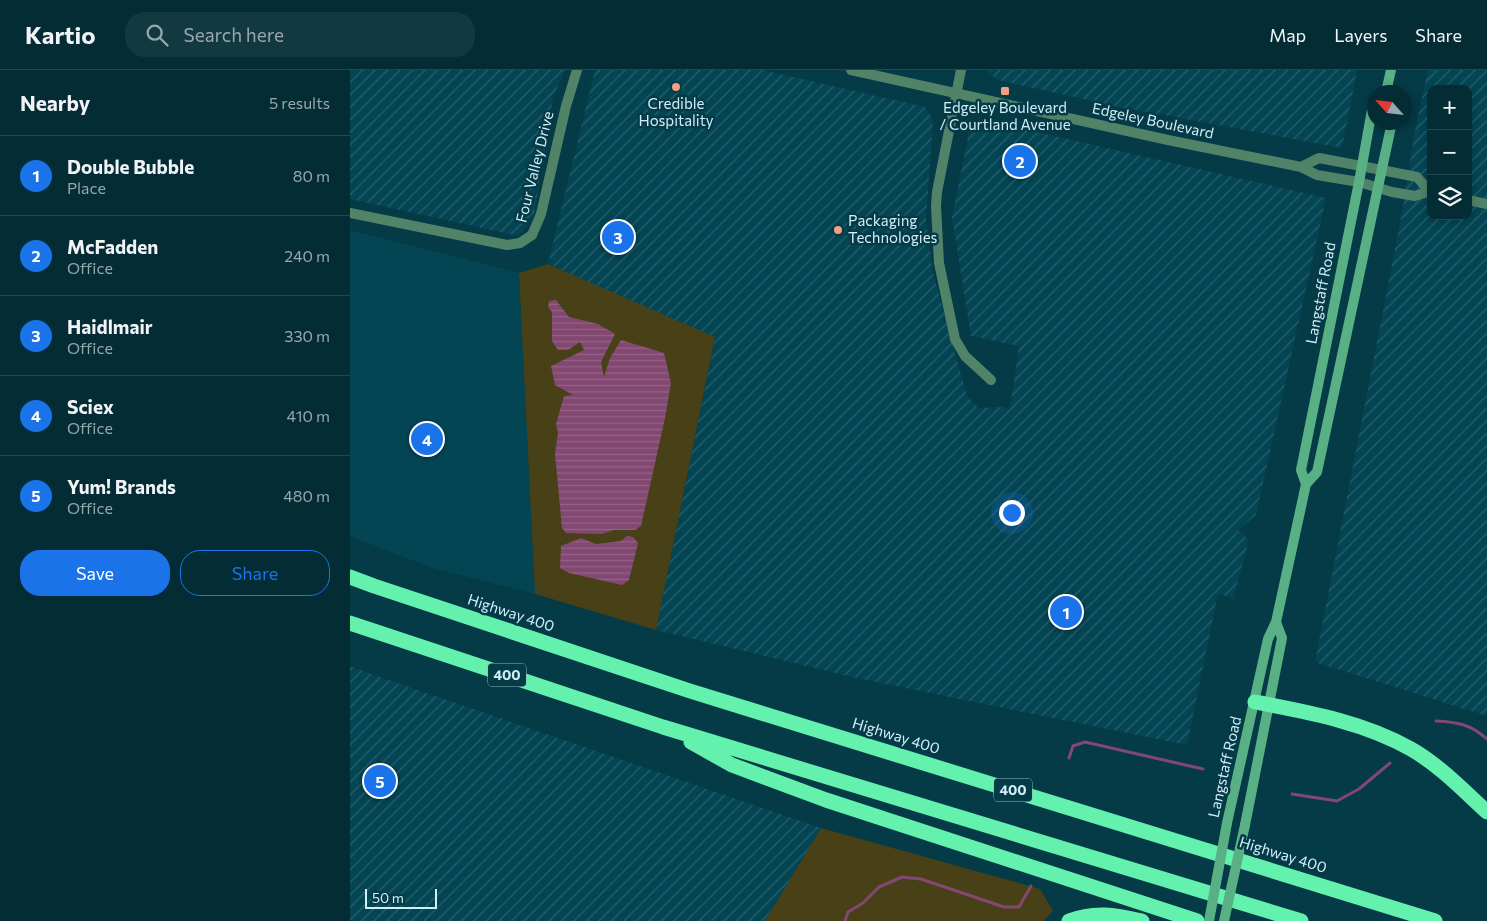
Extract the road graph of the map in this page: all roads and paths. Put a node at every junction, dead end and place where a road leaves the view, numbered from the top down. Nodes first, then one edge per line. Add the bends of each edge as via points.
1 (577, 70) edge
2 (851, 70) edge
3 (962, 70) edge
4 (1391, 70) edge
5 (1388, 85) edge
6 (956, 93) junction
7 (1368, 130) edge
8 (1390, 130) edge
9 (1361, 166) junction
10 (1301, 167) junction
11 (1382, 171) junction
12 (1359, 182) junction
13 (1378, 188) junction
14 (1427, 189) edge
15 (1427, 193) edge
16 (1472, 201) edge
17 (1487, 204) edge
18 (350, 213) edge
19 (991, 380) dead end
20 (1306, 484) junction
21 (350, 576) edge
22 (350, 623) edge
23 (1262, 704) junction
24 (664, 727) junction
25 (1487, 812) edge
26 (1206, 919) edge
27 (1069, 921) edge
28 (1142, 921) edge
29 (1224, 921) edge
30 (1301, 921) edge
31 (1435, 921) edge

1 - 18 street, Four Valley Drive via 541,214 532,235 507,245
2 - 6 street, Edgeley Boulevard
3 - 6 street
4 - 5 main road
6 - 10 street, Edgeley Boulevard
6 - 19 street via 937,192 939,264 955,339 966,356
7 - 9 main road, Langstaff Road
8 - 11 main road, Langstaff Road
9 - 10 street, Edgeley Boulevard via 1319,158
9 - 11 street, Edgeley Boulevard
9 - 12 main road, Langstaff Road
10 - 12 street, Edgeley Boulevard via 1317,175
11 - 13 main road, Langstaff Road
11 - 14 street, Edgeley Boulevard via 1416,177
12 - 13 street, Edgeley Boulevard
12 - 20 main road, Langstaff Road via 1302,470
13 - 15 street, Edgeley Boulevard via 1415,196
13 - 20 main road, Langstaff Road via 1317,472
16 - 17 street
20 - 23 main road, Langstaff Road via 1276,622 1282,638
21 - 31 highway, Highway 400 / 400 via 690,691
22 - 24 highway, 400
23 - 25 highway via 1326,717 1394,740 1438,769
23 - 26 main road, Langstaff Road, bridge via 1227,824
23 - 29 main road, Langstaff Road, bridge via 1245,825
24 - 26 highway via 732,765 826,800
24 - 30 highway, 400
27 - 28 highway via 1094,914

